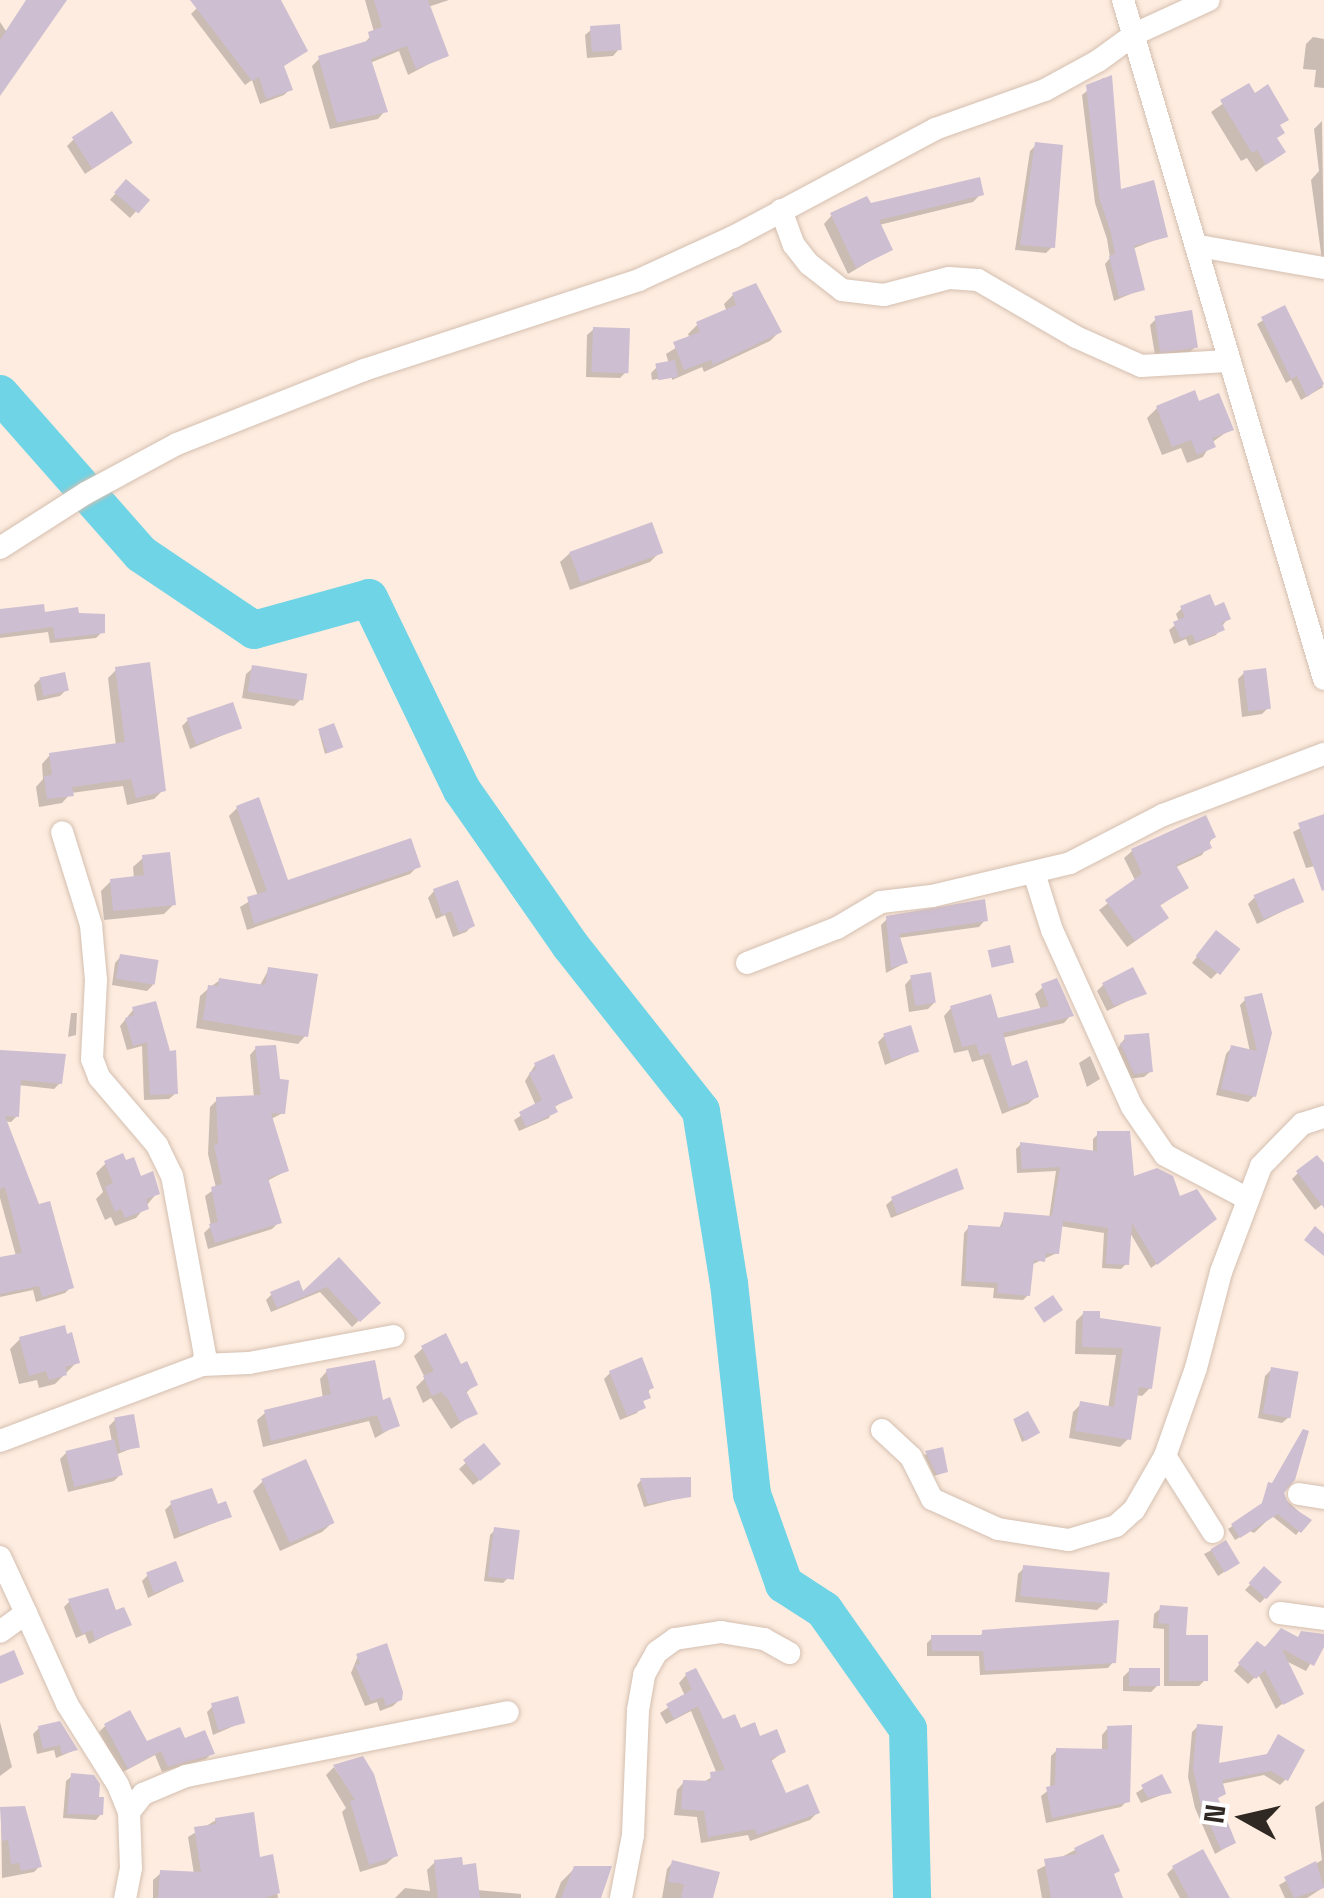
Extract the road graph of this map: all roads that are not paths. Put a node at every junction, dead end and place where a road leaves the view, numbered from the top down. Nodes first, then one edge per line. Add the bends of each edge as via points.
1 (1122, 0) edge
2 (1209, 0) edge
3 (1134, 34) junction
4 (781, 210) junction
5 (1198, 246) junction
6 (1324, 268) edge
7 (1228, 361) junction
8 (0, 548) edge
9 (1324, 679) edge
10 (1324, 754) edge
11 (62, 832) dead end
12 (1034, 873) junction
13 (747, 963) dead end
14 (1324, 1118) edge
15 (1248, 1199) junction
16 (393, 1336) dead end
17 (202, 1365) junction
18 (882, 1430) dead end
19 (0, 1440) edge
20 (1166, 1456) junction
21 (1299, 1494) dead end
22 (1324, 1498) edge
23 (1213, 1532) dead end
24 (0, 1557) edge
25 (26, 1613) junction
26 (1280, 1614) dead end
27 (1324, 1619) edge
28 (0, 1632) edge
29 (789, 1653) dead end
30 (508, 1712) dead end
31 (129, 1812) junction
32 (125, 1898) edge
33 (622, 1898) edge

1 - 3 street
2 - 3 street
3 - 4 street via 1046,90 935,129
3 - 5 street
4 - 7 street via 794,245 842,290 884,295 949,278 978,280 1142,366
4 - 8 street via 639,280 364,370 177,444
5 - 6 street
5 - 7 street
7 - 9 street
10 - 12 street via 1162,815 1070,863
11 - 17 street via 91,925 92,1059 172,1176
12 - 13 street via 881,902 837,928
12 - 15 street via 1052,930 1132,1107 1165,1155
14 - 15 street via 1302,1124 1279,1142
15 - 20 street
16 - 17 street
17 - 19 street
18 - 20 street via 912,1457 932,1499 998,1529 1043,1538 1069,1540 1116,1526 1134,1510
20 - 23 street
21 - 22 street
24 - 25 street
25 - 28 street
25 - 31 street via 67,1704
26 - 27 street
29 - 33 street via 764,1640 720,1632 675,1639 657,1652 644,1675 638,1710 633,1835
30 - 31 street via 186,1776 143,1794
31 - 32 street

